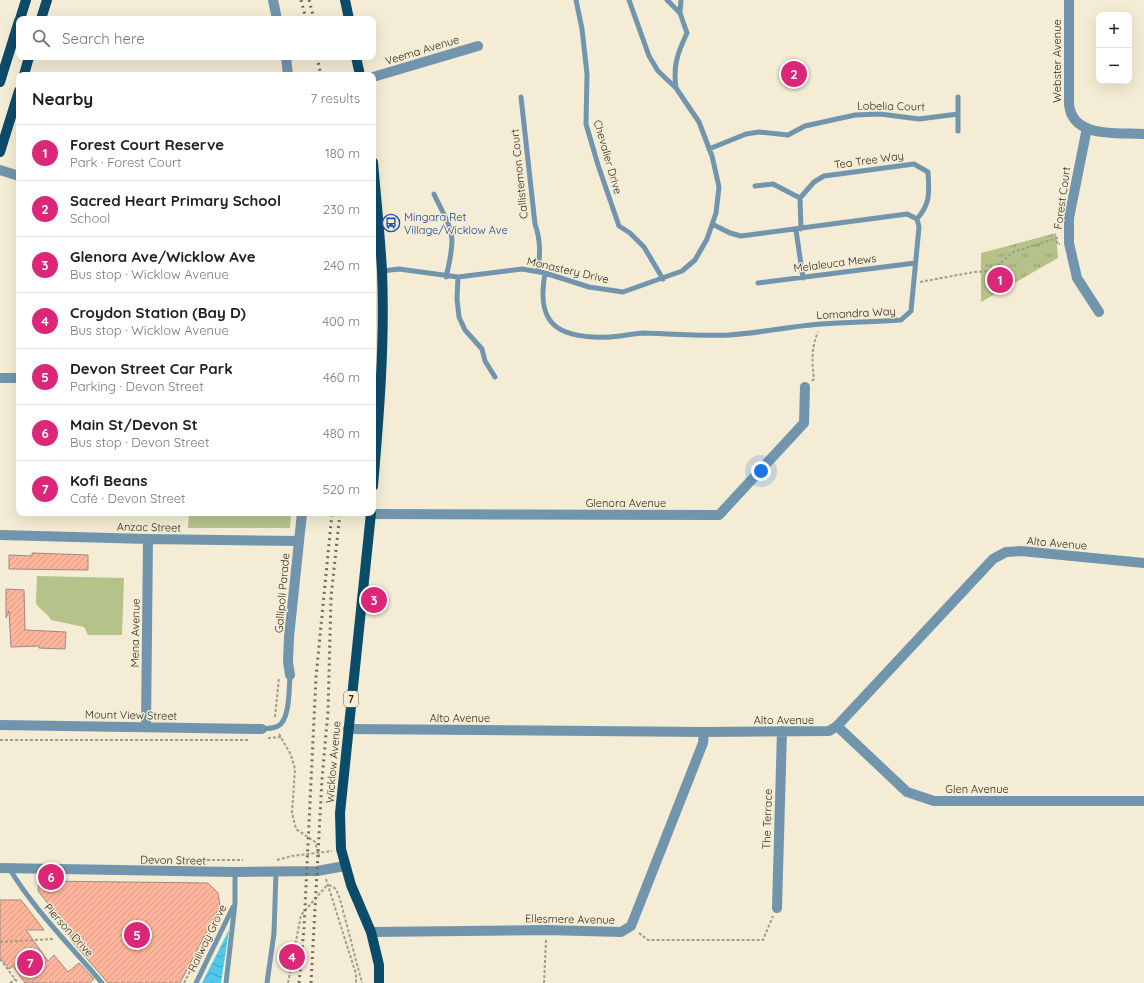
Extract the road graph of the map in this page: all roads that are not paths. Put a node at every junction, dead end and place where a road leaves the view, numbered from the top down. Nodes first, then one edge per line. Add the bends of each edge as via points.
1 (26, 0) edge
2 (47, 0) edge
3 (273, 0) edge
4 (345, 0) edge
5 (576, 0) edge
6 (629, 0) edge
7 (667, 0) edge
8 (681, 0) edge
9 (1069, 0) edge
10 (680, 13) junction
11 (20, 16) edge
12 (42, 16) edge
13 (276, 16) edge
14 (348, 16) edge
15 (16, 30) edge
16 (478, 46) dead end
17 (28, 60) edge
18 (286, 60) edge
19 (357, 60) edge
20 (25, 72) edge
21 (288, 72) edge
22 (359, 72) edge
23 (376, 76) edge
24 (0, 82) edge
25 (676, 88) junction
26 (521, 97) dead end
27 (958, 97) dead end
28 (16, 98) edge
29 (958, 114) junction
30 (4, 126) edge
31 (1087, 128) junction
32 (958, 130) dead end
33 (1144, 134) edge
34 (709, 149) junction
35 (0, 152) edge
36 (0, 170) edge
37 (16, 175) edge
38 (755, 186) dead end
39 (434, 194) dead end
40 (376, 198) edge
41 (800, 198) junction
42 (917, 219) junction
43 (712, 224) junction
44 (798, 229) junction
45 (915, 263) junction
46 (382, 271) junction
47 (538, 272) junction
48 (545, 273) junction
49 (446, 277) junction
50 (458, 277) junction
51 (803, 278) junction
52 (663, 279) junction
53 (758, 283) dead end
54 (1099, 312) dead end
55 (495, 377) dead end
56 (0, 378) edge
57 (16, 378) edge
58 (805, 387) road end
59 (376, 452) edge
60 (376, 513) edge
61 (302, 516) edge
62 (371, 516) edge
63 (0, 535) edge
64 (148, 539) junction
65 (299, 541) junction
66 (1144, 563) edge
67 (289, 670) joint
68 (0, 726) edge
69 (146, 726) junction
70 (837, 726) junction
71 (348, 729) junction
72 (782, 731) junction
73 (704, 732) junction
74 (262, 734) joint
75 (1144, 800) edge
76 (345, 866) junction
77 (5, 868) edge
78 (235, 872) junction
79 (276, 872) junction
80 (235, 903) junction
81 (777, 908) road end
82 (371, 932) junction
83 (102, 983) edge
84 (196, 983) edge
85 (226, 983) edge
86 (267, 983) edge
87 (379, 983) edge

1 - 11 main road
2 - 12 main road
3 - 13 street
4 - 14 main road
5 - 52 lane, Chevalier Drive via 582,29 586,74 586,124 598,165 619,226 630,232 644,247
6 - 25 lane, Monastery Drive via 649,56 658,71
7 - 10 lane
8 - 10 lane
9 - 31 street, Webster Avenue via 1070,112 1073,119
10 - 25 lane via 687,33 678,51 674,71
15 - 24 main road
16 - 23 street, Veema Avenue
17 - 20 main road
18 - 21 street
19 - 22 main road
25 - 34 lane, Monastery Drive via 699,122
26 - 47 lane, Callistemon Court via 535,224 540,236
27 - 29 lane
28 - 30 main road
29 - 32 lane
29 - 34 lane, Lobelia Court via 919,119 880,114 855,115 805,126 788,135 759,132 746,134
30 - 35 main road
31 - 33 street, Webster Avenue
31 - 54 street, Forest Court via 1069,218 1069,243 1077,278
34 - 43 lane, Monastery Drive via 718,187 716,213
36 - 37 street
38 - 41 lane via 773,184
39 - 49 lane via 452,238 452,253
40 - 46 main road
41 - 42 lane, Tea Tree Way via 814,182 824,176 914,164 928,172 929,190 926,208
41 - 44 lane
42 - 44 lane via 907,214
42 - 45 lane, Lomandra Way via 919,226
43 - 44 lane via 741,236
43 - 52 lane, Monastery Drive via 695,260 682,271
44 - 51 lane
45 - 48 lane, Lomandra Way via 910,311 901,320 821,324 728,335 643,333 586,336 566,332 547,315 542,305 541,293
45 - 51 lane, Melaleuca Mews
46 - 49 lane, Monastery Drive via 398,269
46 - 59 main road via 381,394
47 - 48 lane, Monastery Drive
47 - 50 lane, Monastery Drive via 522,269
48 - 52 lane, Monastery Drive via 588,288 622,292
49 - 50 lane, Monastery Drive
50 - 55 lane via 459,316 465,330 482,349 485,362
51 - 53 lane, Melaleuca Mews
56 - 57 street
58 - 60 street, Glenora Avenue via 804,423 719,515
61 - 65 street, Gallipoli Parade
62 - 71 main road, Wicklow Avenue / 7
63 - 64 street, Anzac Street
64 - 65 street, Anzac Street
64 - 69 street, Mena Avenue
65 - 67 street, Gallipoli Parade via 289,637
66 - 70 street, Alto Avenue via 1020,551 1006,552 993,559
67 - 74 lane via 286,714 283,722
68 - 69 street, Mount View Street
69 - 74 street, Mount View Street
70 - 72 street, Alto Avenue via 829,731
70 - 75 street, Glen Avenue via 907,792 917,797 934,801
71 - 73 street, Alto Avenue
71 - 76 main road, Wicklow Avenue / 7 via 340,813 340,844
72 - 73 street, Alto Avenue
72 - 81 street, The Terrace
73 - 82 street, Ellesmere Avenue via 703,743 631,926 621,932
76 - 79 street, Devon Street
76 - 82 main road, Wicklow Avenue / 7
77 - 78 street, Devon Street
77 - 83 lane, Pierson Drive via 50,925
78 - 79 street, Devon Street
78 - 80 lane, Railway Grove
79 - 86 lane via 274,933
80 - 84 lane, Railway Grove
80 - 85 lane, Railway Grove
82 - 87 main road, Wicklow Avenue / 7 via 379,965

